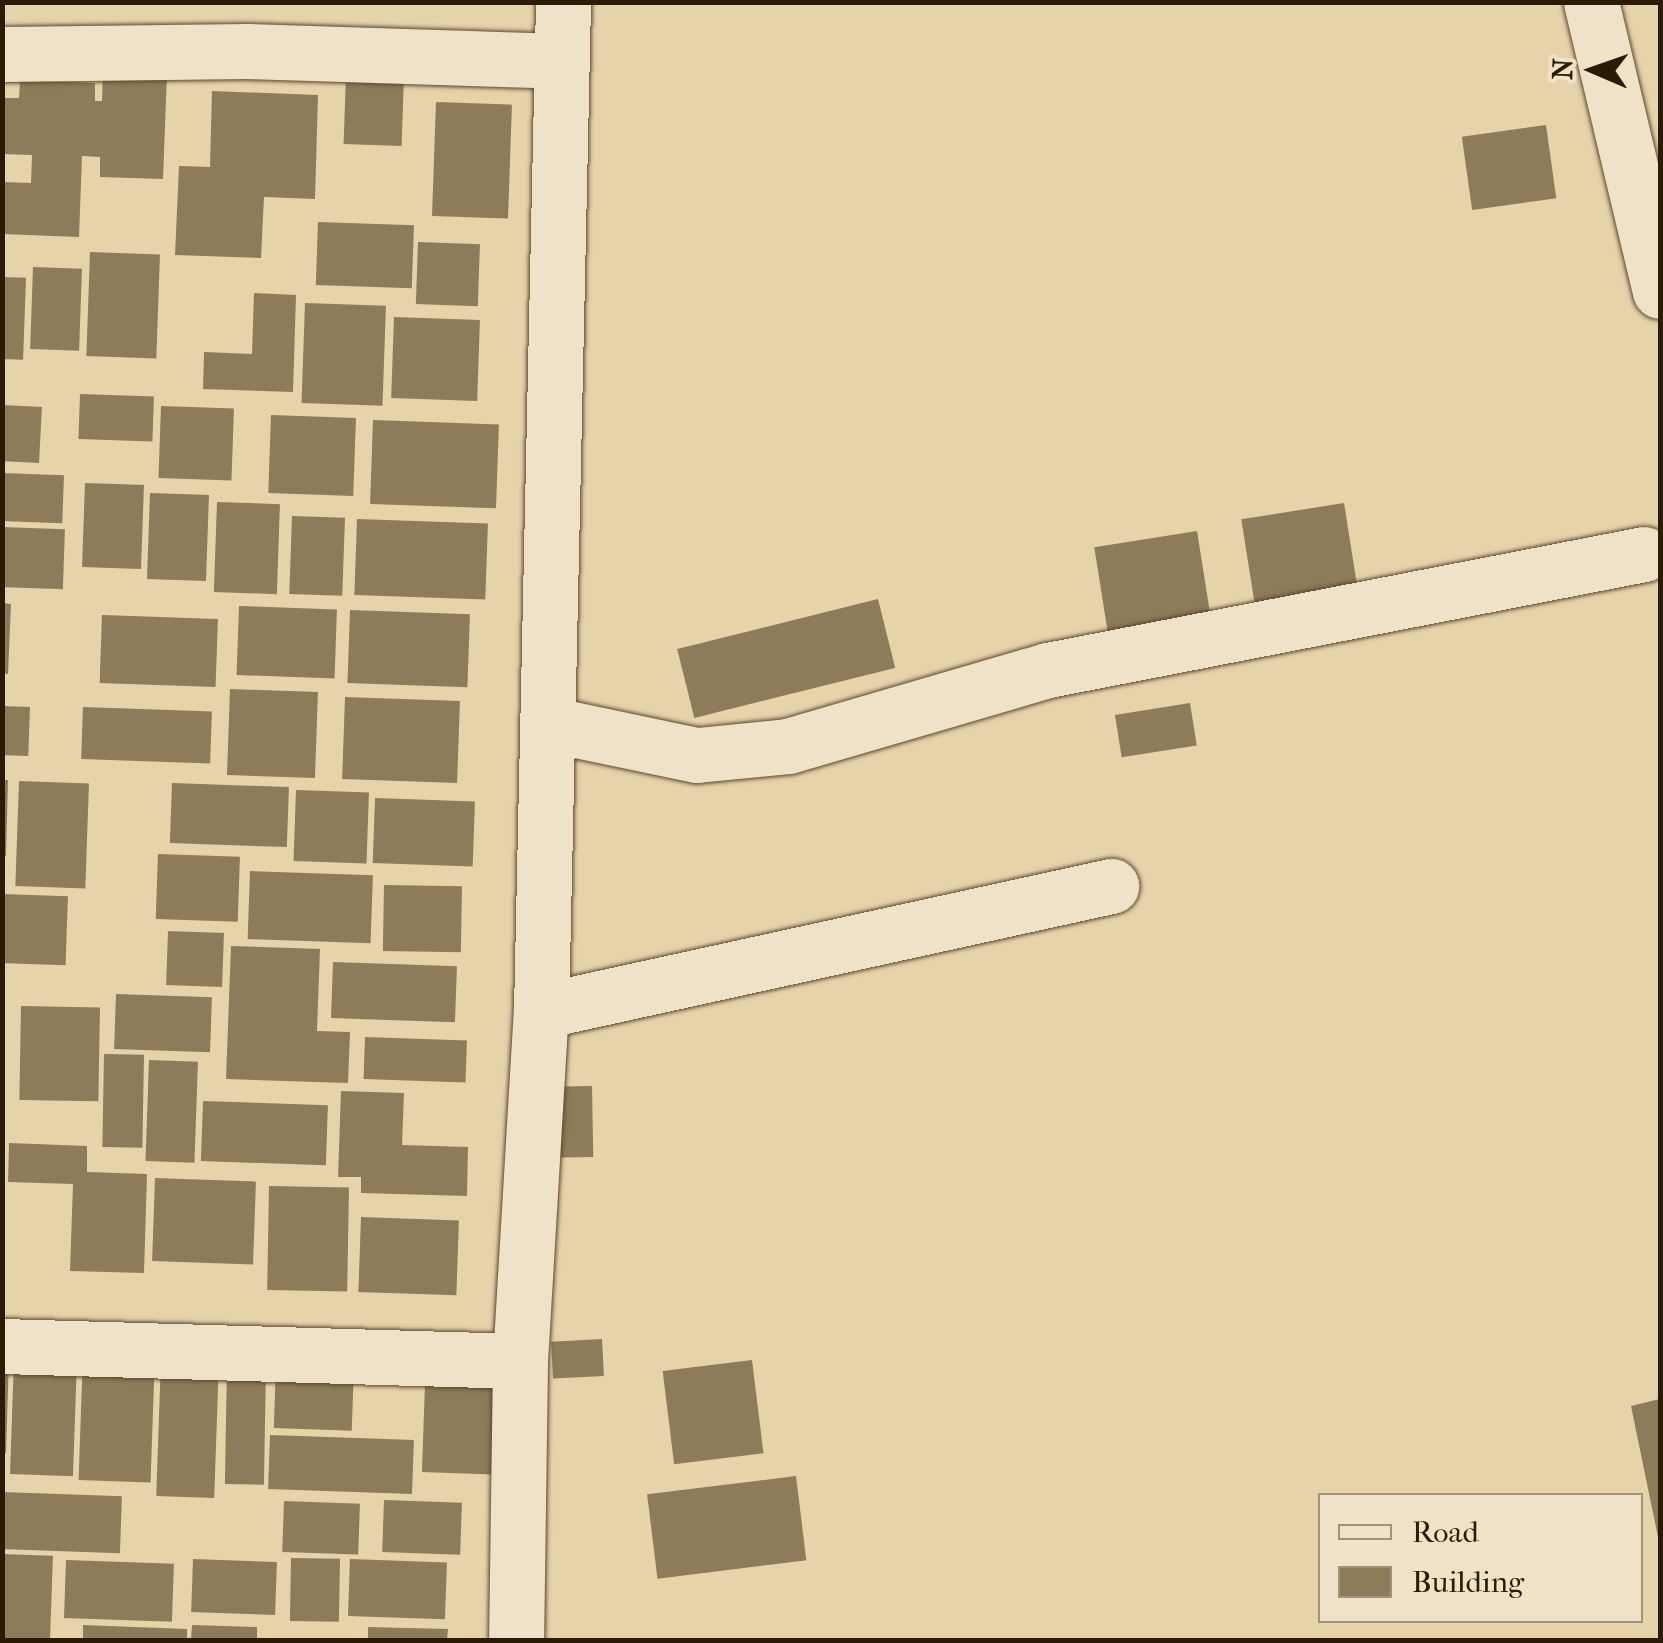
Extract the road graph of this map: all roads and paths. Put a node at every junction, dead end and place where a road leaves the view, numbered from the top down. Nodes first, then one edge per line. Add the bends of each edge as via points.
1 (563, 2) edge
2 (1591, 2) edge
3 (2, 54) edge
4 (561, 61) junction
5 (1660, 291) edge
6 (1644, 554) dead end
7 (548, 724) junction
8 (1111, 886) dead end
9 (541, 1012) junction
10 (2, 1346) edge
11 (520, 1361) junction
12 (516, 1640) edge

1 - 4 street
2 - 5 street
3 - 4 street via 247,51
4 - 7 street
6 - 7 street via 1048,670 788,746 697,754
7 - 9 street
8 - 9 street
9 - 11 street
10 - 11 street
11 - 12 street

